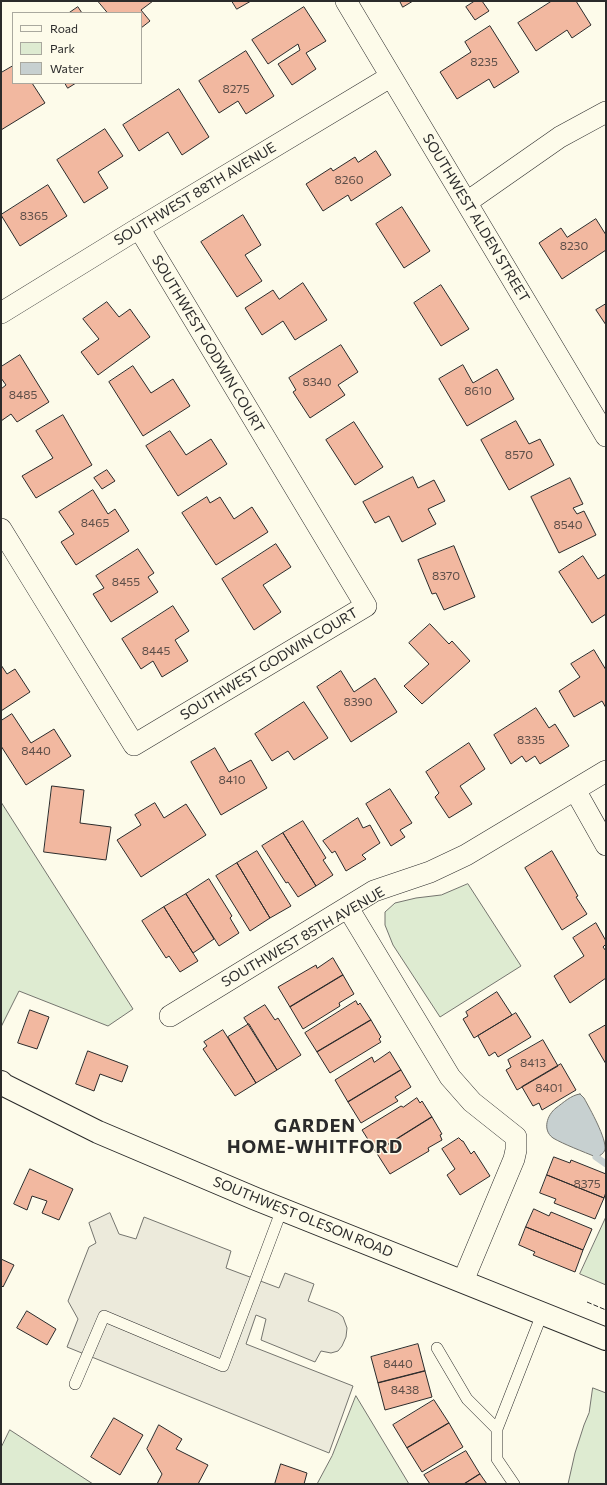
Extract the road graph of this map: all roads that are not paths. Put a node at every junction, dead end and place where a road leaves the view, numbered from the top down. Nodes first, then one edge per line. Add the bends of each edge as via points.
1 (346, 1) edge
2 (390, 77) junction
3 (606, 112) edge
4 (467, 202) junction
5 (139, 228) junction
6 (1, 313) edge
7 (606, 436) edge
8 (1, 529) edge
9 (606, 771) edge
10 (575, 790) junction
11 (606, 845) edge
12 (348, 908) junction
13 (170, 1016) dead end
14 (2, 1086) edge
15 (282, 1209) junction
16 (463, 1282) junction
17 (542, 1314) junction
18 (606, 1339) edge
19 (437, 1348) dead end
20 (75, 1384) dead end
21 (497, 1429) junction
22 (514, 1484) edge

1 - 2 street, SOUTHWEST ALDEN STREET
2 - 4 street, SOUTHWEST ALDEN STREET
2 - 5 street, SOUTHWEST 88TH AVENUE
3 - 4 street via 560,137
4 - 7 street, SOUTHWEST ALDEN STREET
5 - 6 street, SOUTHWEST 88TH AVENUE
5 - 8 street, SOUTHWEST GODWIN COURT via 366,606 134,745
9 - 10 street, SOUTHWEST 85TH AVENUE
10 - 11 street
10 - 12 street, SOUTHWEST 85TH AVENUE via 466,854 430,872 374,891
12 - 13 street, SOUTHWEST 85TH AVENUE
12 - 16 street via 450,1077 472,1102 516,1137 514,1159
14 - 15 main road, SOUTHWEST OLESON ROAD via 98,1132
15 - 16 main road, SOUTHWEST OLESON ROAD
15 - 20 lane via 223,1366 104,1316
16 - 17 main road, SOUTHWEST OLESON ROAD
17 - 18 main road, SOUTHWEST OLESON ROAD
17 - 21 lane
19 - 21 lane via 467,1399
21 - 22 lane via 497,1459

